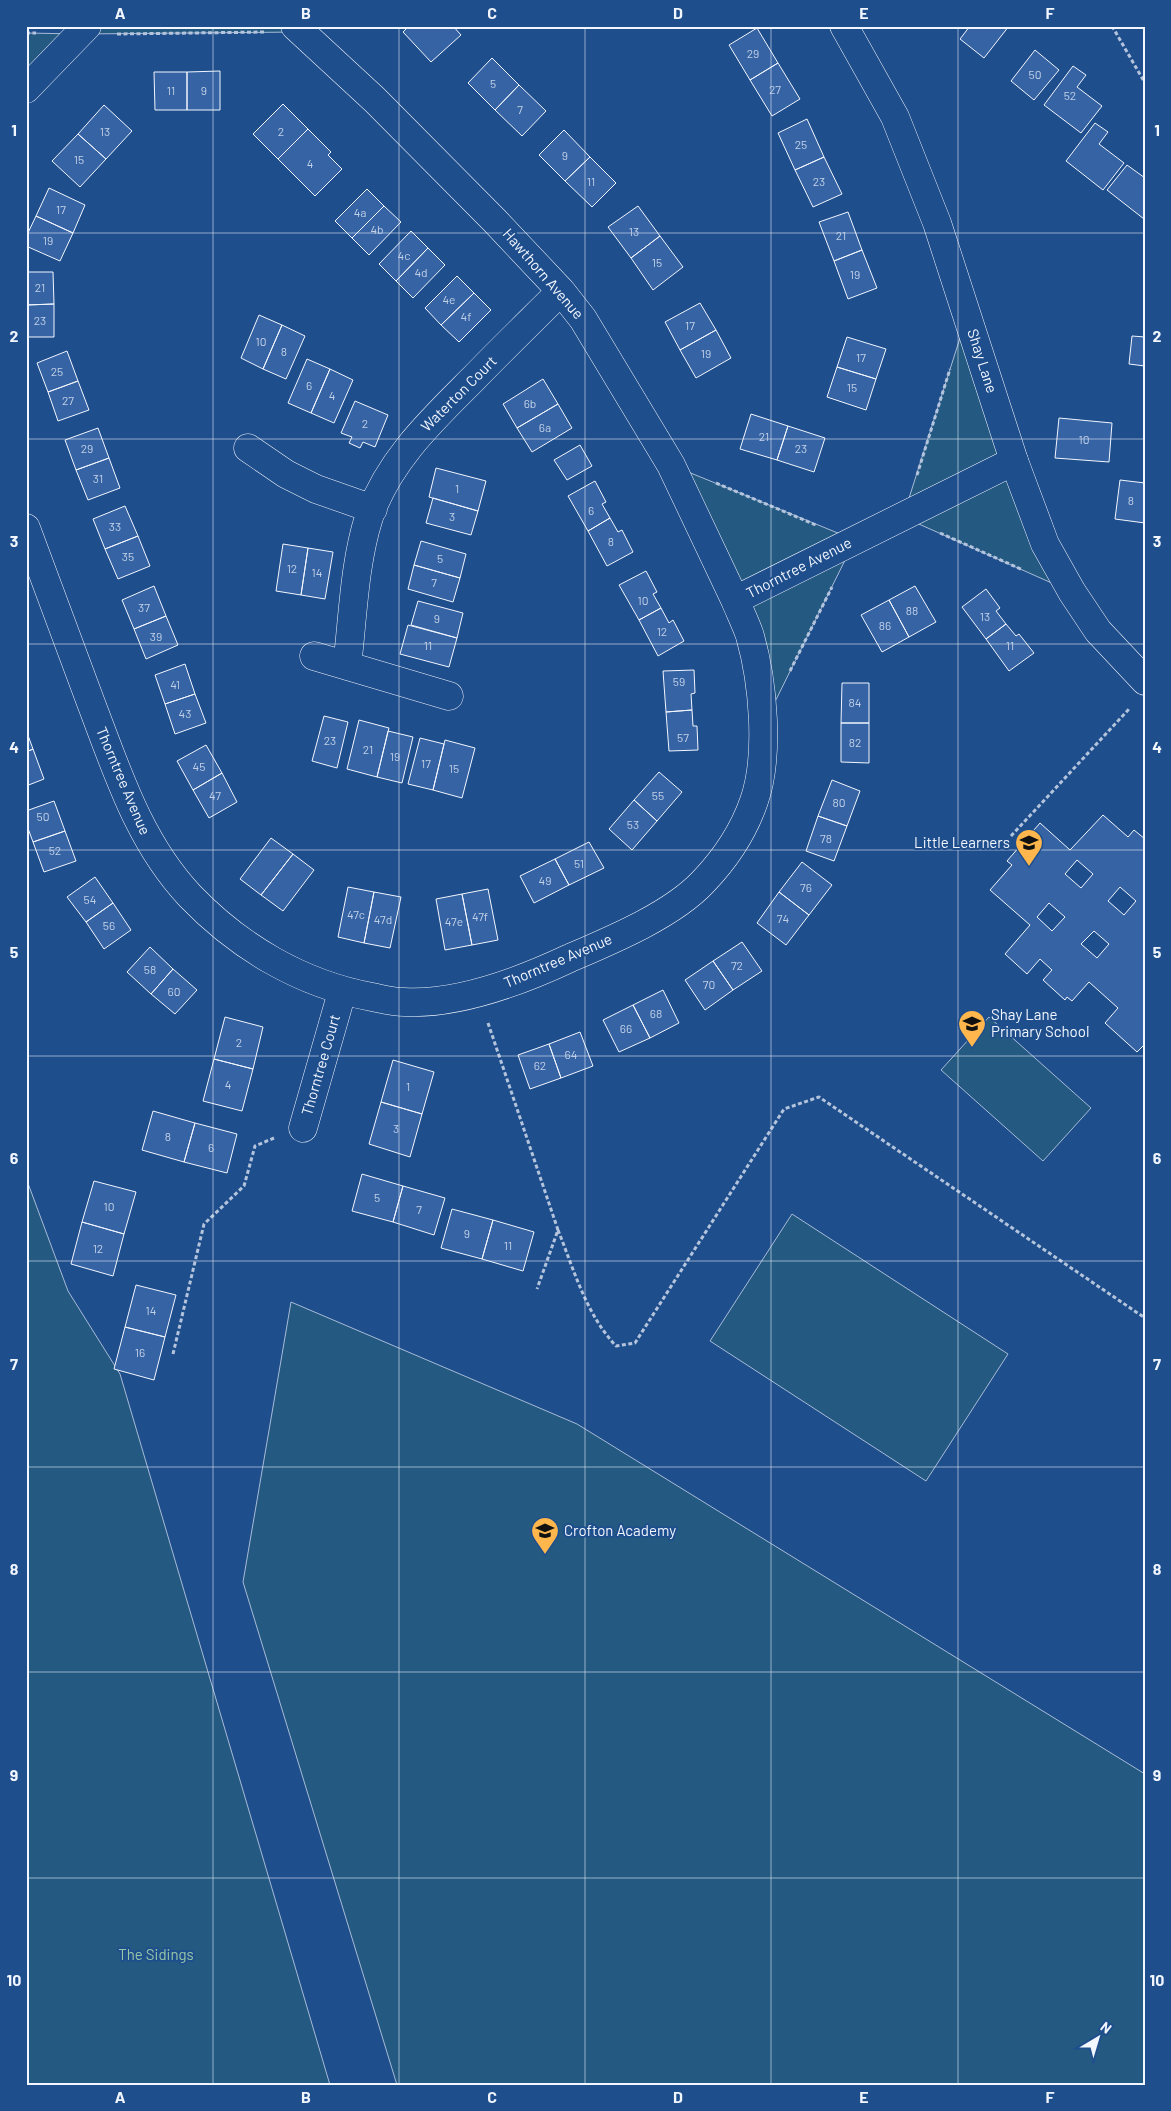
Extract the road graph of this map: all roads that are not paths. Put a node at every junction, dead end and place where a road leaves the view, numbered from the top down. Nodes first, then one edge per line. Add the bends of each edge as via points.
1 (844, 26) edge
2 (298, 29) edge
3 (84, 30) edge
4 (26, 89) edge
5 (561, 290) junction
6 (248, 448) dead end
7 (1014, 461) junction
8 (372, 509) junction
9 (26, 528) edge
10 (735, 600) junction
11 (314, 656) dead end
12 (347, 666) junction
13 (1145, 681) edge
14 (449, 696) dead end
15 (342, 992) junction
16 (303, 1128) road end

1 - 7 street, Shay Lane via 895,117 938,222
2 - 5 street, Hawthorn Avenue via 375,100
3 - 4 street
5 - 8 street, Waterton Court via 422,430 400,457
5 - 10 street, Hawthorn Avenue via 588,326 671,465
6 - 8 street via 286,474 316,489
7 - 10 street, Thorntree Avenue
7 - 13 street, Shay Lane via 1045,544 1072,592 1098,631
8 - 12 street, Waterton Court via 360,550
9 - 15 street, Thorntree Avenue via 113,761 139,824 161,862 223,927 261,955
10 - 15 street, Thorntree Avenue via 752,643 759,678 763,726 761,776 742,828 702,884 640,925 518,980 441,1000 403,1002
11 - 12 street
12 - 14 street
15 - 16 street, Thorntree Court

